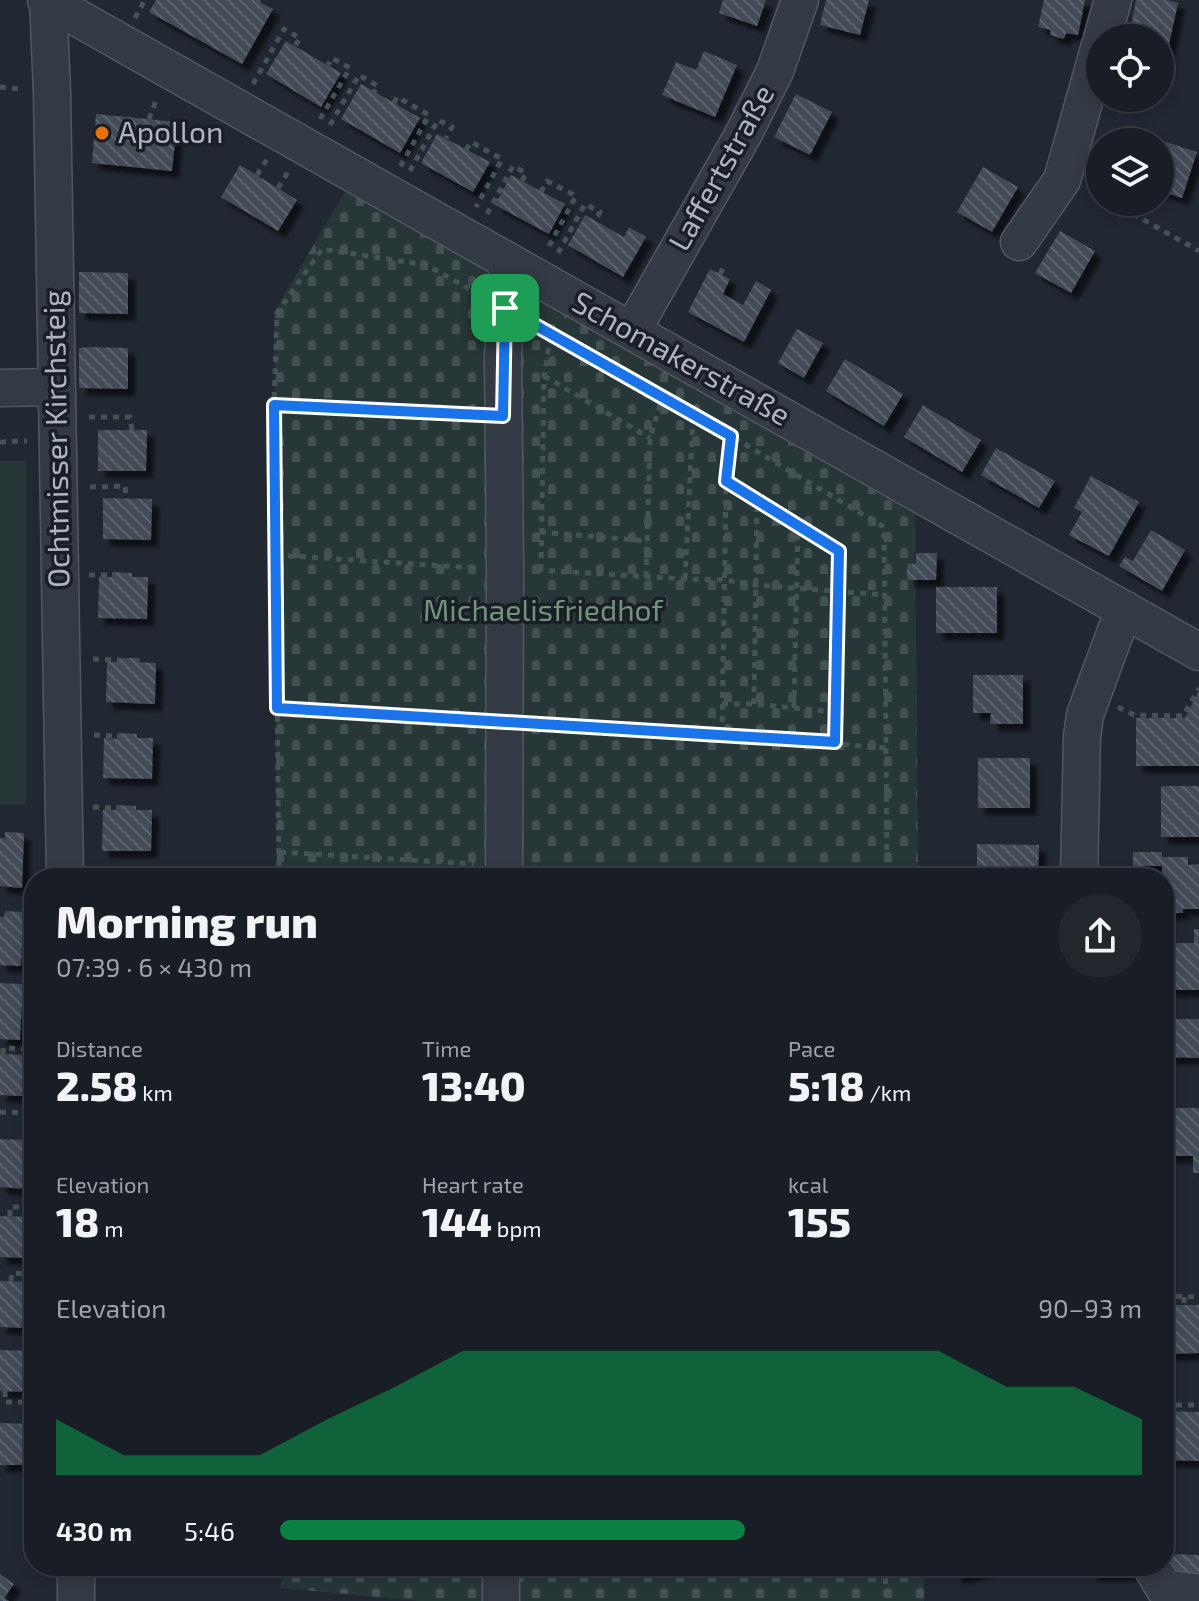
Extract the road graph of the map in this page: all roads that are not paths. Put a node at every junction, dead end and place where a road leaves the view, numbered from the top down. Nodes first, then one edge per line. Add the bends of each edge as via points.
1 (48, 0) edge
2 (800, 0) edge
3 (1113, 0) edge
4 (1106, 24) edge
5 (122, 43) junction
6 (52, 92) junction
7 (1086, 95) edge
8 (1019, 242) dead end
9 (528, 272) junction
10 (632, 331) junction
11 (0, 388) edge
12 (56, 402) junction
13 (1124, 609) junction
14 (1199, 652) edge
15 (65, 868) edge
16 (504, 868) edge
17 (1079, 868) edge
18 (76, 1576) edge
19 (501, 1576) edge
20 (1157, 1576) edge
21 (1199, 1593) edge
22 (76, 1601) edge
23 (501, 1601) edge

1 - 5 street, Schomakerstraße
1 - 6 street, Ochtmisser Kirchsteig
2 - 10 street, Laffertstraße via 775,71 744,133
3 - 4 street
5 - 6 street via 78,52
5 - 9 street, Schomakerstraße
6 - 12 street, Ochtmisser Kirchsteig
7 - 8 street via 1062,180
9 - 10 street, Schomakerstraße
9 - 16 street via 505,308
10 - 13 street, Schomakerstraße
11 - 12 street
12 - 15 street, Ochtmisser Kirchsteig
13 - 14 street, Schomakerstraße
13 - 17 street via 1085,715
18 - 22 street
19 - 23 street
20 - 21 street via 1164,1588

